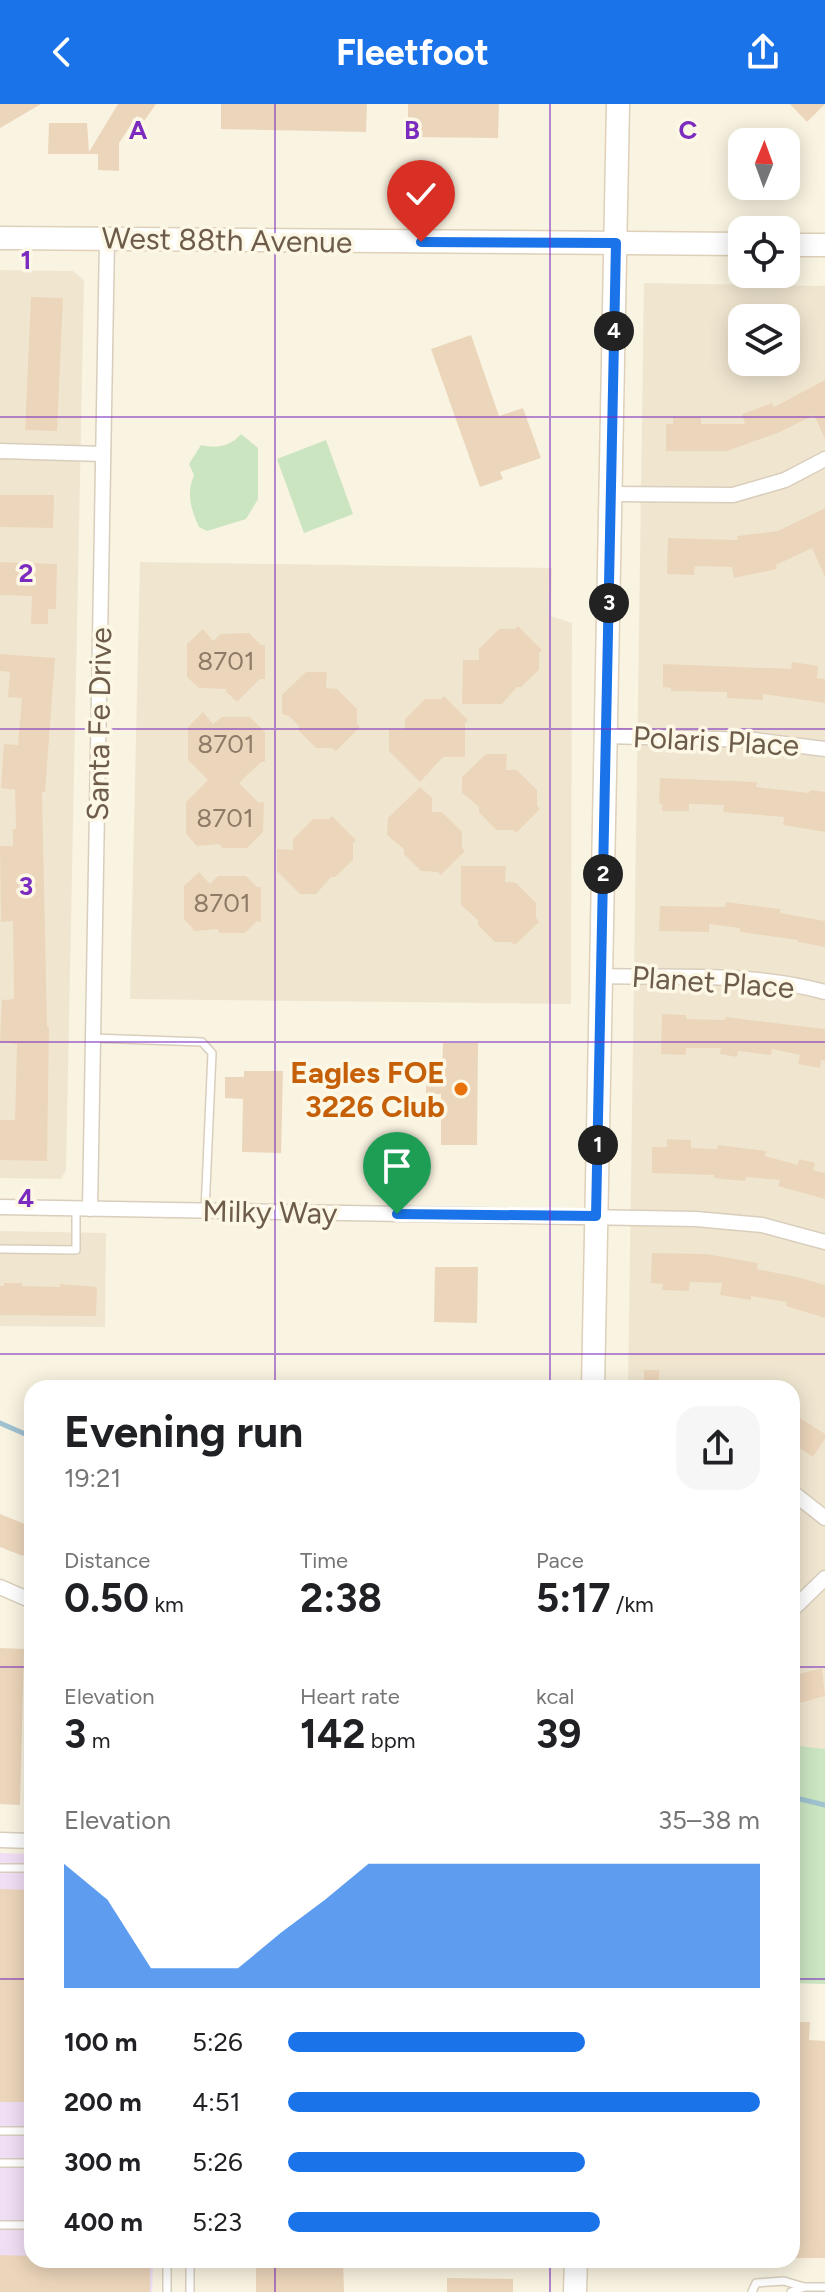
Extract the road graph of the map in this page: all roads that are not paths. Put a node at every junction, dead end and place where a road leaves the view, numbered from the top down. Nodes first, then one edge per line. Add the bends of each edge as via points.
1 (618, 104) edge
2 (0, 238) edge
3 (107, 239) junction
4 (616, 243) junction
5 (728, 244) edge
6 (800, 245) edge
7 (825, 245) edge
8 (0, 451) edge
9 (103, 454) junction
10 (825, 459) edge
11 (611, 494) junction
12 (606, 736) junction
13 (825, 749) edge
14 (601, 976) junction
15 (825, 992) edge
16 (93, 1038) junction
17 (0, 1207) edge
18 (83, 1209) junction
19 (205, 1211) junction
20 (596, 1216) junction
21 (825, 1242) edge
22 (0, 1249) edge
23 (593, 1380) edge
24 (800, 1498) edge
25 (825, 1518) edge
26 (825, 1578) edge
27 (0, 1587) edge
28 (24, 1598) edge
29 (800, 1602) edge
30 (0, 1840) edge
31 (24, 1841) edge
32 (0, 1868) edge
33 (24, 1868) edge
34 (0, 2131) edge
35 (24, 2131) edge
36 (0, 2163) edge
37 (24, 2163) edge
38 (0, 2225) edge
39 (24, 2225) edge
40 (167, 2268) edge
41 (190, 2268) edge
42 (576, 2268) edge
43 (804, 2287) junction
44 (825, 2287) edge
45 (167, 2292) edge
46 (190, 2292) edge
47 (575, 2292) edge
48 (752, 2292) edge
49 (791, 2292) edge

1 - 4 main road
2 - 3 main road, West 88th Avenue
3 - 4 main road, West 88th Avenue
3 - 9 street, Santa Fe Drive
4 - 5 main road, West 88th Avenue
4 - 11 main road
6 - 7 main road
8 - 9 street
9 - 16 street, Santa Fe Drive
10 - 11 street via 785,480 733,495
11 - 12 main road
12 - 13 street, Polaris Place via 754,740
12 - 14 main road
14 - 15 street, Planet Place via 722,977
14 - 20 main road
16 - 18 street, Santa Fe Drive
16 - 19 lane via 202,1042 212,1053
17 - 18 street, Milky Way
18 - 19 street, Milky Way
18 - 22 lane via 76,1250
19 - 20 street, Milky Way
20 - 21 street, Milky Way via 762,1225
20 - 23 main road
24 - 25 street
26 - 29 street
27 - 28 street
30 - 31 street
32 - 33 lane
34 - 35 lane
36 - 37 lane
38 - 39 lane
40 - 45 lane
41 - 46 lane
42 - 47 main road
43 - 44 lane
43 - 48 lane via 784,2281 756,2283
43 - 49 lane

